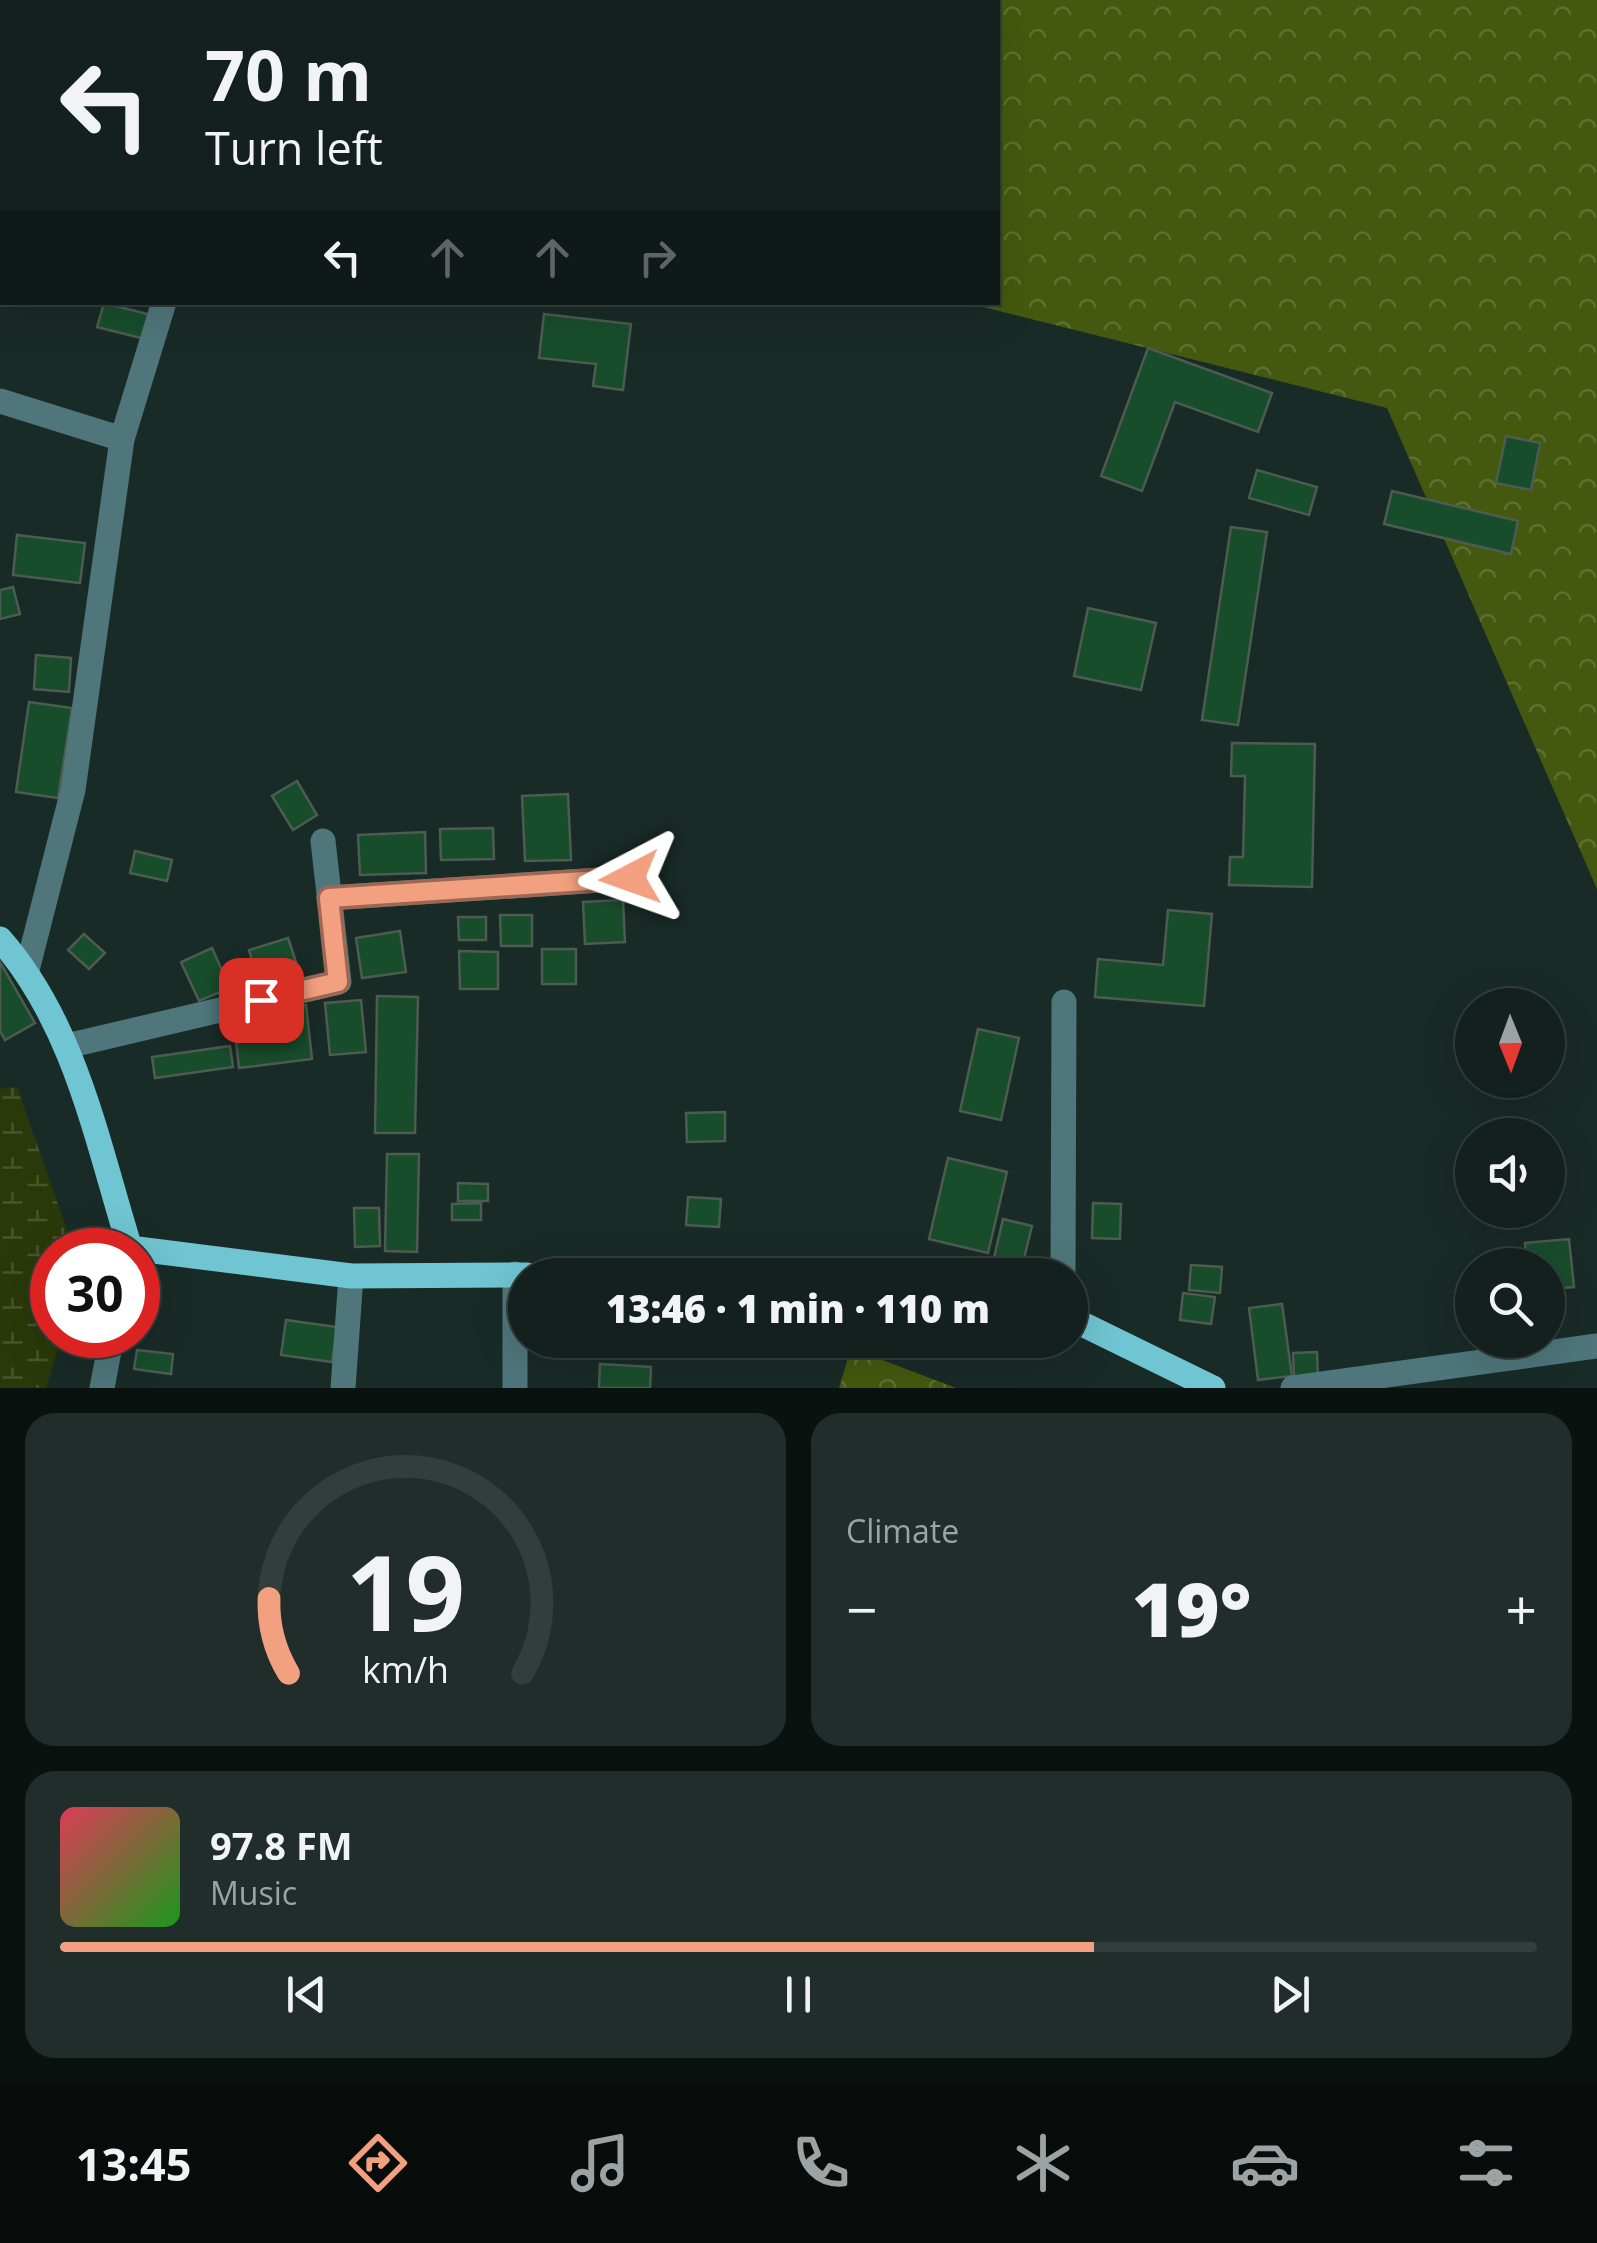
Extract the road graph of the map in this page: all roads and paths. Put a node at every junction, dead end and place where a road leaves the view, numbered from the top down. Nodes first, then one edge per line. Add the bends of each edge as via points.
1 (163, 305) edge
2 (0, 402) edge
3 (122, 438) junction
4 (323, 841) dead end
5 (630, 878) dead end
6 (329, 898) junction
7 (0, 940) edge
8 (27, 970) junction
9 (1064, 1002) dead end
10 (67, 1046) junction
11 (123, 1228) edge
12 (160, 1253) edge
13 (1063, 1258) edge
14 (508, 1275) edge
15 (351, 1276) junction
16 (1088, 1327) edge
17 (1597, 1346) edge
18 (108, 1358) edge
19 (517, 1358) edge
20 (102, 1388) edge
21 (343, 1388) edge
22 (515, 1388) edge
23 (1213, 1388) edge
24 (1293, 1388) edge

1 - 3 street
2 - 3 street
3 - 8 street via 73,790
4 - 6 street
5 - 6 street
6 - 10 street via 338,982
7 - 8 main road
8 - 10 main road
9 - 13 street
10 - 11 main road
12 - 15 main road
14 - 15 main road
15 - 21 street
16 - 23 main road
17 - 24 street
18 - 20 street
19 - 22 street

